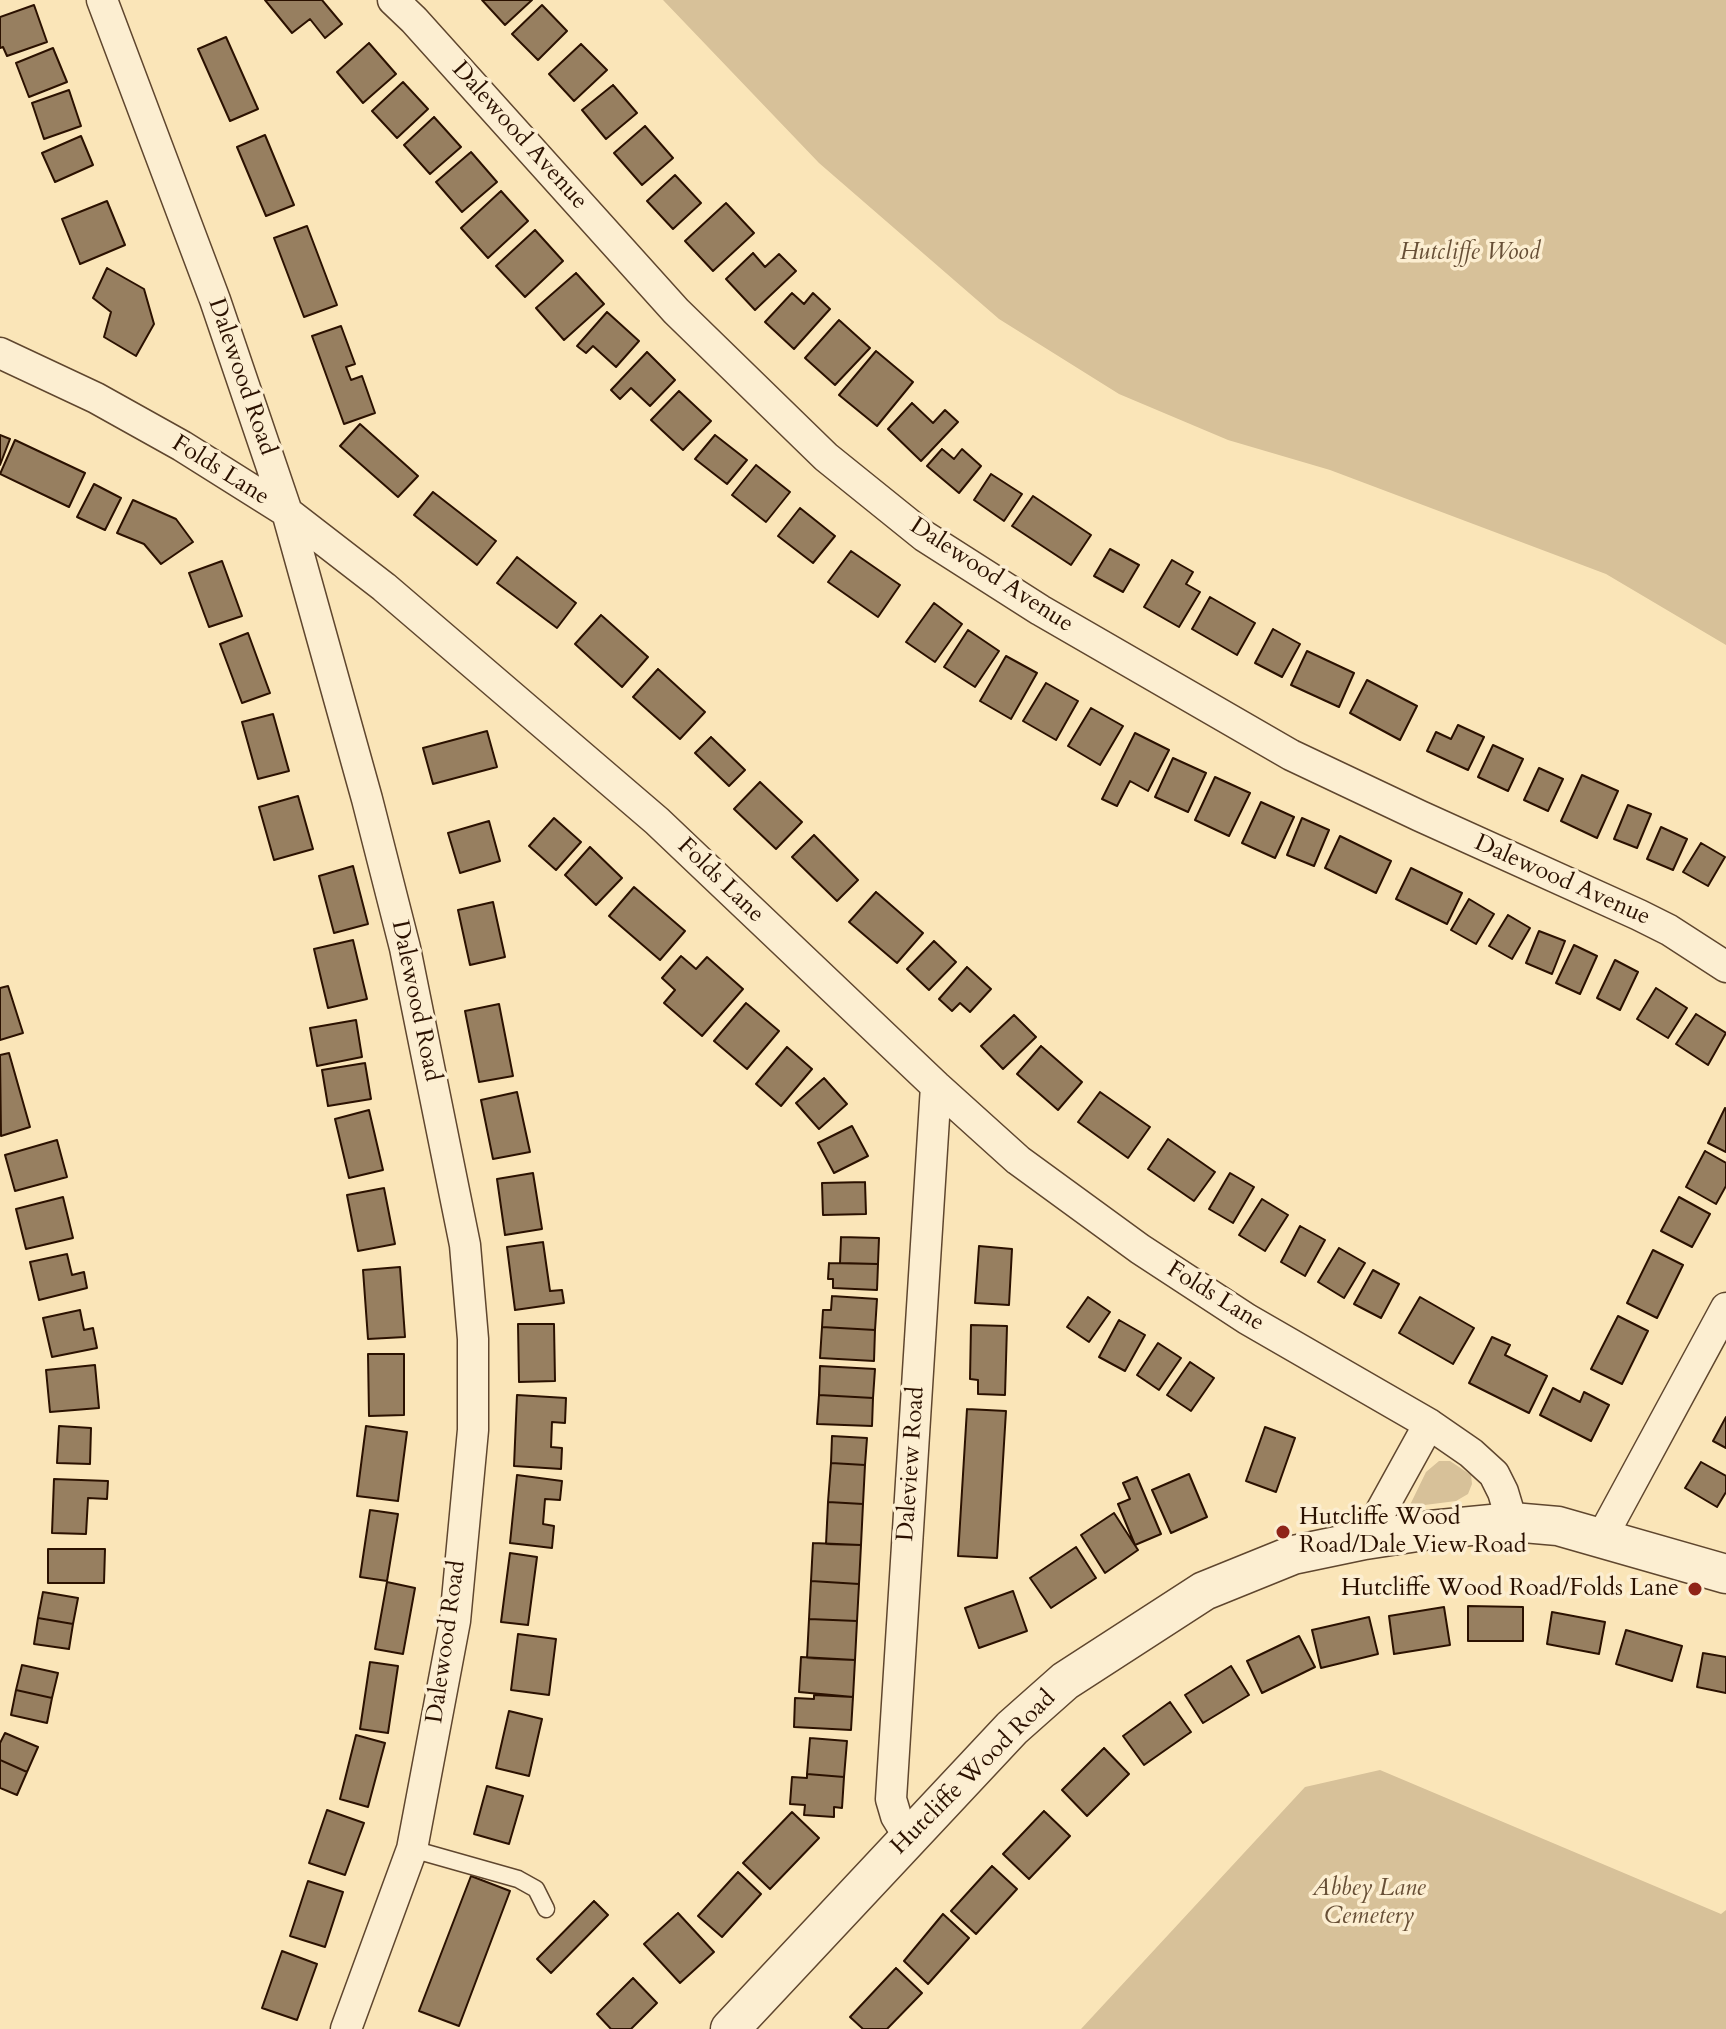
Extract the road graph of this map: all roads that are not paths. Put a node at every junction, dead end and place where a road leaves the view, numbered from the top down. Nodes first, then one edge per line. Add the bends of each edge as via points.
1 (102, 0) edge
2 (393, 0) edge
3 (0, 353) edge
4 (287, 512) junction
5 (1726, 967) edge
6 (936, 1086) junction
7 (1726, 1308) edge
8 (1429, 1424) junction
9 (1512, 1522) junction
10 (1602, 1537) junction
11 (1365, 1540) junction
12 (1726, 1574) edge
13 (909, 1837) junction
14 (412, 1849) junction
15 (546, 1909) dead end
16 (346, 2029) edge
17 (730, 2029) edge

1 - 4 street, Dalewood Road via 215,300
2 - 5 street, Dalewood Avenue via 676,311 826,457 924,536 1040,610 1291,755 1639,915
3 - 4 street, Folds Lane via 96,398
4 - 6 street, Folds Lane via 384,587 657,821
4 - 14 street, Dalewood Road via 405,948 465,1245 473,1430 455,1621
6 - 8 street, Folds Lane via 1018,1160 1140,1249 1247,1319
6 - 13 street, Daleview Road via 891,1799
7 - 10 street
8 - 9 street, Folds Lane via 1494,1474
8 - 11 street
9 - 10 street, Hutcliffe Wood Road
9 - 11 street, Hutcliffe Wood Road
10 - 12 street, Hutcliffe Wood Road
11 - 13 street, Hutcliffe Wood Road via 1293,1555 1204,1591 1136,1634 1065,1681 1012,1728
13 - 17 street, Hutcliffe Wood Road
14 - 15 lane via 518,1879 536,1889
14 - 16 street, Dalewood Road

